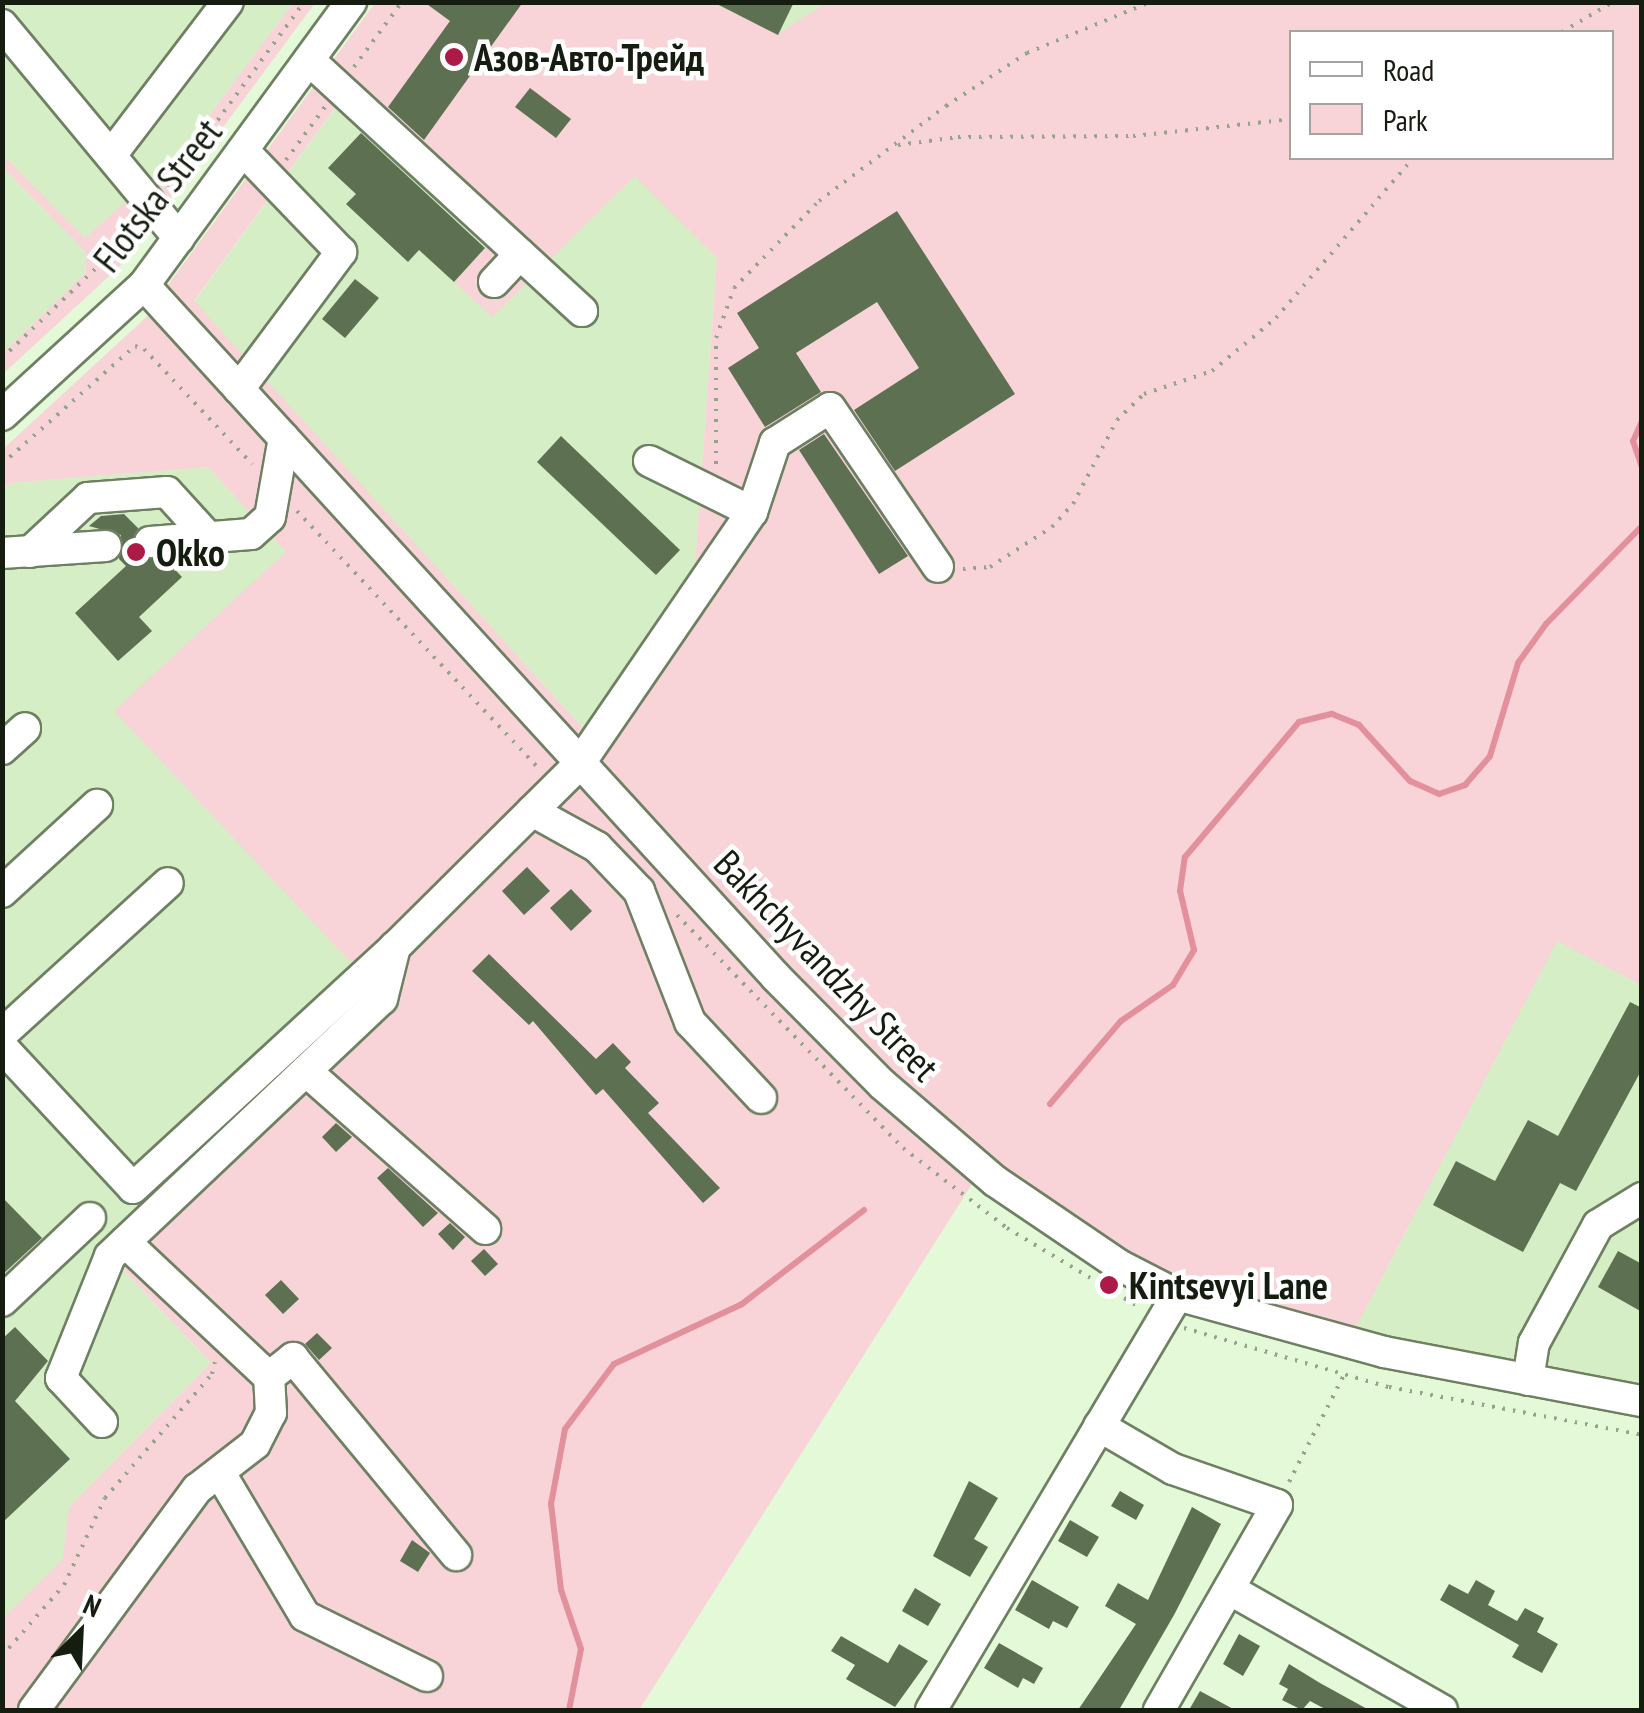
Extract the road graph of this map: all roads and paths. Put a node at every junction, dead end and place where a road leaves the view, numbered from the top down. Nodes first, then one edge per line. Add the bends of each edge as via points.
1 (11, 2) edge
2 (228, 2) edge
3 (351, 2) edge
4 (1150, 2) edge
5 (1613, 2) edge
6 (2, 9) edge
7 (2, 24) edge
8 (1565, 30) edge
9 (309, 60) junction
10 (1289, 119) edge
11 (895, 145) junction
12 (242, 150) junction
13 (112, 154) junction
14 (1411, 160) edge
15 (178, 238) junction
16 (520, 254) junction
17 (494, 282) dead end
18 (144, 284) junction
19 (582, 311) dead end
20 (239, 389) junction
21 (2, 415) edge
22 (284, 438) junction
23 (649, 460) dead end
24 (2, 464) edge
25 (275, 488) junction
26 (717, 495) junction
27 (752, 512) junction
28 (208, 538) junction
29 (150, 542) dead end
30 (106, 546) dead end
31 (16, 553) edge
32 (938, 567) joint
33 (25, 728) dead end
34 (2, 749) edge
35 (580, 763) junction
36 (556, 787) junction
37 (97, 805) dead end
38 (532, 811) junction
39 (168, 883) dead end
40 (2, 892) edge
41 (395, 948) junction
42 (2, 1034) edge
43 (2, 1047) edge
44 (306, 1071) junction
45 (761, 1098) dead end
46 (1642, 1198) edge
47 (90, 1218) dead end
48 (485, 1230) dead end
49 (124, 1242) junction
50 (2, 1301) edge
51 (1170, 1307) junction
52 (213, 1353) dead end
53 (1344, 1375) junction
54 (269, 1377) junction
55 (1528, 1380) junction
56 (1642, 1401) edge
57 (102, 1422) dead end
58 (1099, 1426) junction
59 (1642, 1435) edge
60 (220, 1473) junction
61 (1278, 1505) junction
62 (456, 1555) dead end
63 (1229, 1590) junction
64 (2, 1656) edge
65 (427, 1676) dead end
66 (1405, 1704) edge
67 (34, 1710) edge
68 (930, 1710) edge
69 (1159, 1710) edge
70 (1442, 1710) edge

1 - 6 street
2 - 13 street
3 - 9 street, Flotska Street
4 - 11 path via 1027,53
5 - 8 path
7 - 13 street
9 - 12 street, Flotska Street
9 - 16 street
10 - 11 path via 1134,136 958,137
11 - 26 path via 819,201 725,304 716,338
12 - 15 street, Flotska Street
12 - 20 street via 341,252
13 - 15 street
14 - 32 path via 1276,318 1212,371 1144,394 1117,420 1072,504 1052,527 990,567
15 - 18 street, Flotska Street
16 - 17 street
16 - 19 street
18 - 20 street, Bakhchyvandzhy Street
18 - 21 street, Flotska Street
20 - 22 street, Bakhchyvandzhy Street
22 - 25 street
22 - 35 street, Bakhchyvandzhy Street
23 - 26 street
24 - 25 path via 134,346
25 - 28 street via 270,517 251,534
25 - 36 path
26 - 27 street
27 - 32 street via 775,443 830,408
27 - 35 street
28 - 29 street
28 - 31 street via 167,492 88,498
30 - 31 street
33 - 34 street
35 - 36 street
35 - 51 street, Bakhchyvandzhy Street via 882,1085 995,1181
36 - 38 street
37 - 40 street
38 - 41 street
38 - 45 street via 597,847 638,891 690,1022
39 - 42 street
41 - 43 street via 133,1188
41 - 44 street via 382,998
44 - 48 street
44 - 49 street
46 - 55 street via 1598,1225 1534,1343
47 - 50 street
49 - 54 street
49 - 57 street via 110,1256 61,1378
51 - 53 path via 1254,1352
51 - 55 street, Bakhchyvandzhy Street
51 - 58 street
52 - 64 path via 212,1374 105,1498 64,1586
53 - 59 path
53 - 61 path
54 - 60 street via 271,1413 255,1444
54 - 62 street via 292,1358
55 - 56 street, Bakhchyvandzhy Street
58 - 61 street via 1173,1469
58 - 68 street
60 - 65 street via 305,1616
60 - 67 street via 197,1490 144,1557
61 - 63 street
63 - 66 street
63 - 69 street
66 - 70 street

